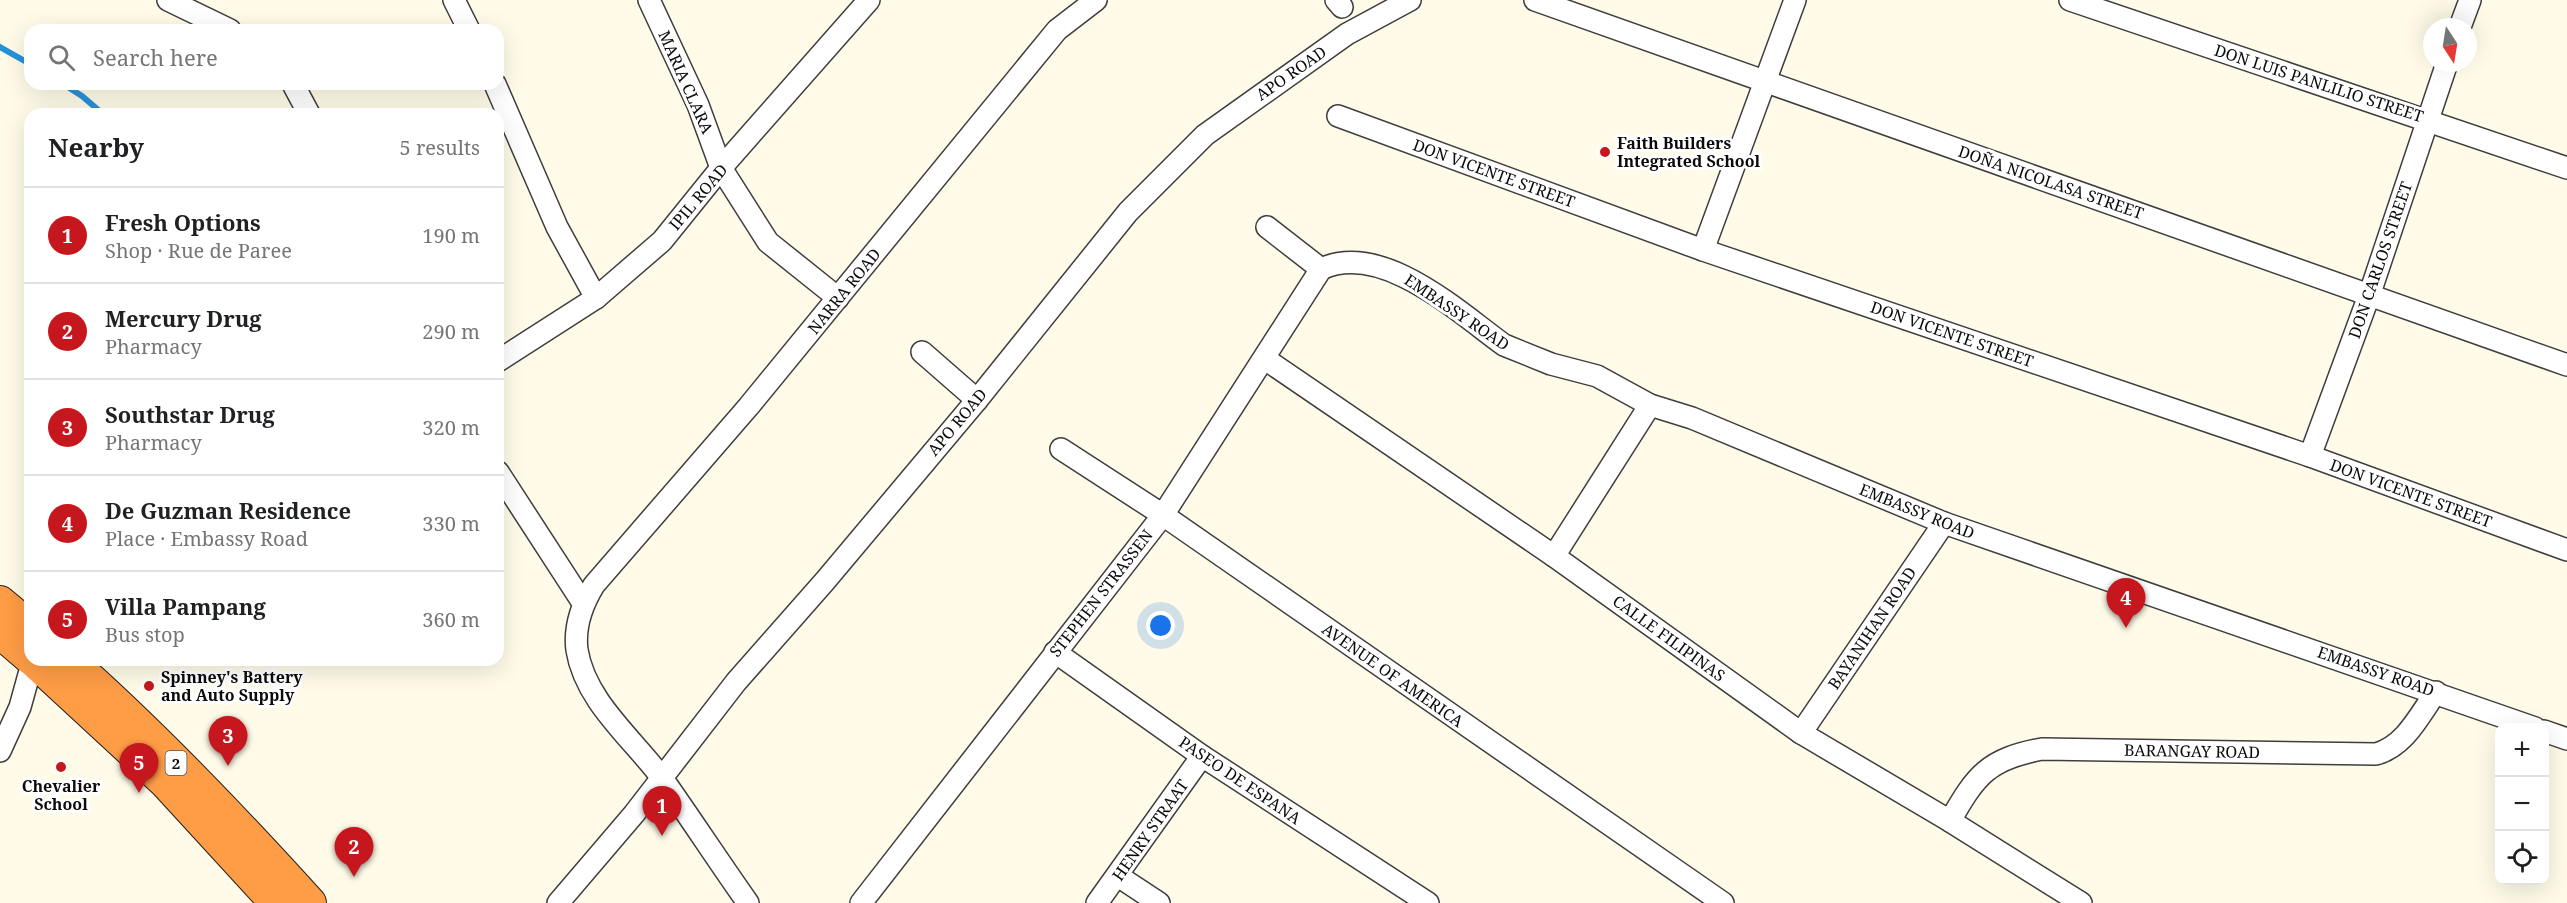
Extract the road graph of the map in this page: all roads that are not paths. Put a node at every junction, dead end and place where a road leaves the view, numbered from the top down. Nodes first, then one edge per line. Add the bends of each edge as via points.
1 (168, 0) edge
2 (454, 0) edge
3 (649, 0) edge
4 (1096, 0) edge
5 (1410, 0) edge
6 (1535, 0) edge
7 (1794, 0) edge
8 (2070, 0) edge
9 (2470, 0) edge
10 (859, 5) edge
11 (2463, 18) edge
12 (218, 24) edge
13 (466, 24) edge
14 (2444, 72) edge
15 (1764, 82) junction
16 (295, 90) edge
17 (498, 90) edge
18 (306, 108) edge
19 (1338, 116) dead end
20 (2427, 119) junction
21 (722, 168) junction
22 (2567, 168) edge
23 (1267, 227) dead end
24 (1703, 250) junction
25 (1322, 269) junction
26 (2370, 293) junction
27 (596, 298) junction
28 (838, 298) junction
29 (922, 352) dead end
30 (504, 357) edge
31 (1265, 359) junction
32 (2567, 365) edge
33 (976, 400) junction
34 (1650, 405) junction
35 (1061, 449) dead end
36 (2310, 456) junction
37 (504, 480) edge
38 (1162, 515) junction
39 (1944, 523) junction
40 (2567, 550) edge
41 (1554, 556) junction
42 (589, 594) junction
43 (0, 602) edge
44 (24, 622) edge
45 (0, 632) edge
46 (1055, 652) junction
47 (24, 653) edge
48 (30, 666) edge
49 (38, 666) edge
50 (75, 666) edge
51 (2436, 692) junction
52 (2521, 723) edge
53 (1801, 733) junction
54 (2549, 733) edge
55 (2567, 739) edge
56 (0, 750) edge
57 (1202, 756) junction
58 (662, 778) junction
59 (1950, 821) junction
60 (1118, 876) junction
61 (276, 903) edge
62 (310, 903) edge
63 (558, 903) edge
64 (748, 903) edge
65 (861, 903) edge
66 (1097, 903) edge
67 (1159, 903) edge
68 (1428, 903) edge
69 (1723, 903) edge
70 (2081, 903) edge

1 - 12 street
2 - 13 street
3 - 21 street, MARIA CLARA via 698,105
4 - 28 street, NARRA ROAD via 1057,30
5 - 33 street, APO ROAD via 1347,34 1205,135 1128,212
6 - 15 street, DOÑA NICOLASA STREET
7 - 15 street
8 - 20 street, DON LUIS PANLILIO STREET
9 - 11 street
10 - 21 street, IPIL ROAD
14 - 20 street, DON CARLOS STREET
15 - 24 street
15 - 26 street, DOÑA NICOLASA STREET
16 - 18 street
17 - 27 street via 556,227
19 - 24 street, DON VICENTE STREET
20 - 22 street, DON LUIS PANLILIO STREET
20 - 26 street, DON CARLOS STREET
21 - 27 street, IPIL ROAD via 662,241
21 - 28 street, MARIA CLARA via 768,242
23 - 25 street
24 - 36 street, DON VICENTE STREET
25 - 31 street, STEPHEN STRASSEN
25 - 34 street, EMBASSY ROAD via 1346,261 1394,271 1413,279 1504,345 1551,364 1597,376
26 - 32 street, DOÑA NICOLASA STREET
26 - 36 street, DON CARLOS STREET
27 - 30 street, IPIL ROAD
28 - 42 street, NARRA ROAD
29 - 33 street
31 - 38 street, STEPHEN STRASSEN
31 - 41 street, CALLE FILIPINAS
33 - 58 street, APO ROAD via 736,682
34 - 39 street, EMBASSY ROAD via 1692,418
34 - 41 street
35 - 38 street, AVENUE OF AMERICA
36 - 40 street, DON VICENTE STREET
37 - 42 street
38 - 46 street, STEPHEN STRASSEN
38 - 69 street, AVENUE OF AMERICA
39 - 51 street, EMBASSY ROAD
39 - 53 street, BAYANIHAN ROAD
41 - 53 street, CALLE FILIPINAS
42 - 58 street via 577,650 586,680
43 - 44 highway
45 - 47 highway, 2
46 - 57 street, PASEO DE ESPANA
46 - 65 street, STEPHEN STRASSEN
48 - 56 street via 20,707
49 - 61 highway, 2 via 165,783
50 - 62 highway, 2 via 155,742
51 - 52 street, EMBASSY ROAD
51 - 59 street, BARANGAY ROAD via 2392,750 2376,754 2042,749 2024,752 1979,774
53 - 59 street, CALLE FILIPINAS
54 - 55 street
57 - 60 street, HENRY STRAAT
57 - 68 street, PASEO DE ESPANA
58 - 63 street, APO ROAD
58 - 64 street
59 - 70 street, CALLE FILIPINAS
60 - 66 street, HENRY STRAAT
60 - 67 street

